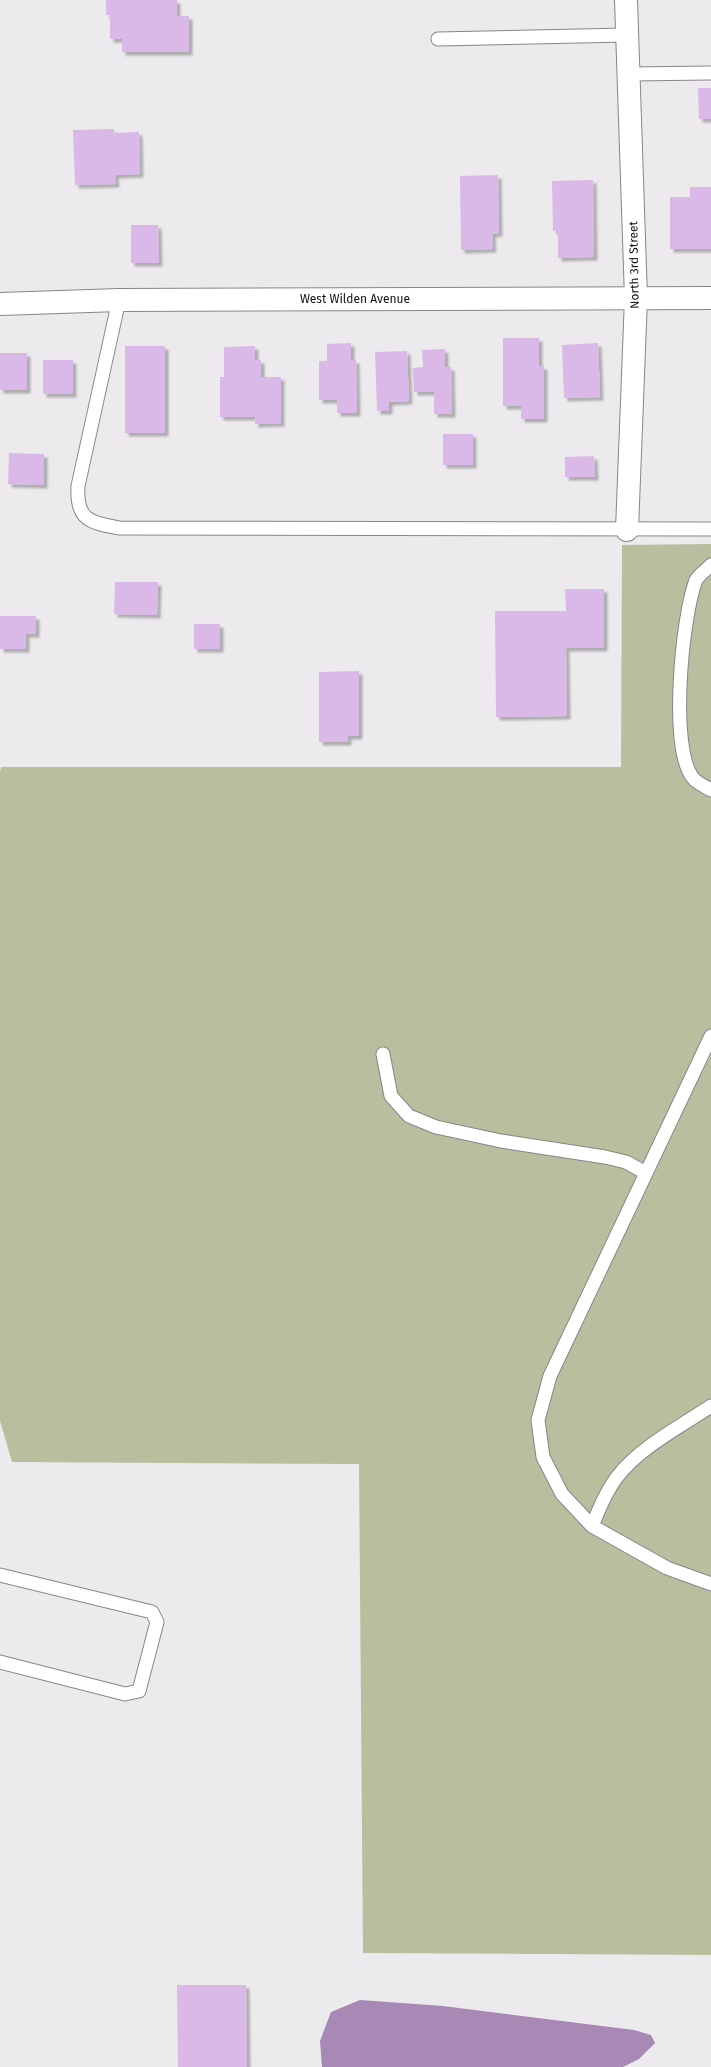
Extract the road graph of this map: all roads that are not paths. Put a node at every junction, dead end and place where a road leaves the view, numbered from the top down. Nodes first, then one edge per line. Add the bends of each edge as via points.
1 (626, 0) edge
2 (627, 35) junction
3 (438, 39) dead end
4 (711, 73) edge
5 (629, 74) junction
6 (636, 298) junction
7 (711, 298) edge
8 (119, 300) junction
9 (0, 304) edge
10 (711, 529) edge
11 (627, 530) junction
12 (711, 565) edge
13 (711, 790) edge
14 (711, 1036) edge
15 (383, 1054) dead end
16 (646, 1173) junction
17 (711, 1406) edge
18 (592, 1526) junction
19 (0, 1575) edge
20 (711, 1584) edge
21 (0, 1662) edge

1 - 2 street, North 3rd Street
2 - 3 lane
2 - 5 street, North 3rd Street
4 - 5 lane
5 - 6 street, North 3rd Street
6 - 7 street, West Wilden Avenue
6 - 8 street, West Wilden Avenue
6 - 11 street, North 3rd Street
8 - 9 street, West Wilden Avenue
8 - 11 lane via 78,486 77,501 80,512 93,523 119,528
10 - 11 lane
12 - 13 lane via 697,578 688,605 683,642 680,722 683,756 693,779
14 - 16 lane
15 - 16 lane via 391,1096 409,1116 436,1127 501,1141 626,1162
16 - 18 lane via 550,1376 538,1420 546,1463 562,1494
17 - 18 lane via 643,1452 618,1476 601,1503
18 - 20 lane via 667,1568
19 - 21 lane via 152,1612 157,1622 139,1691 125,1694

